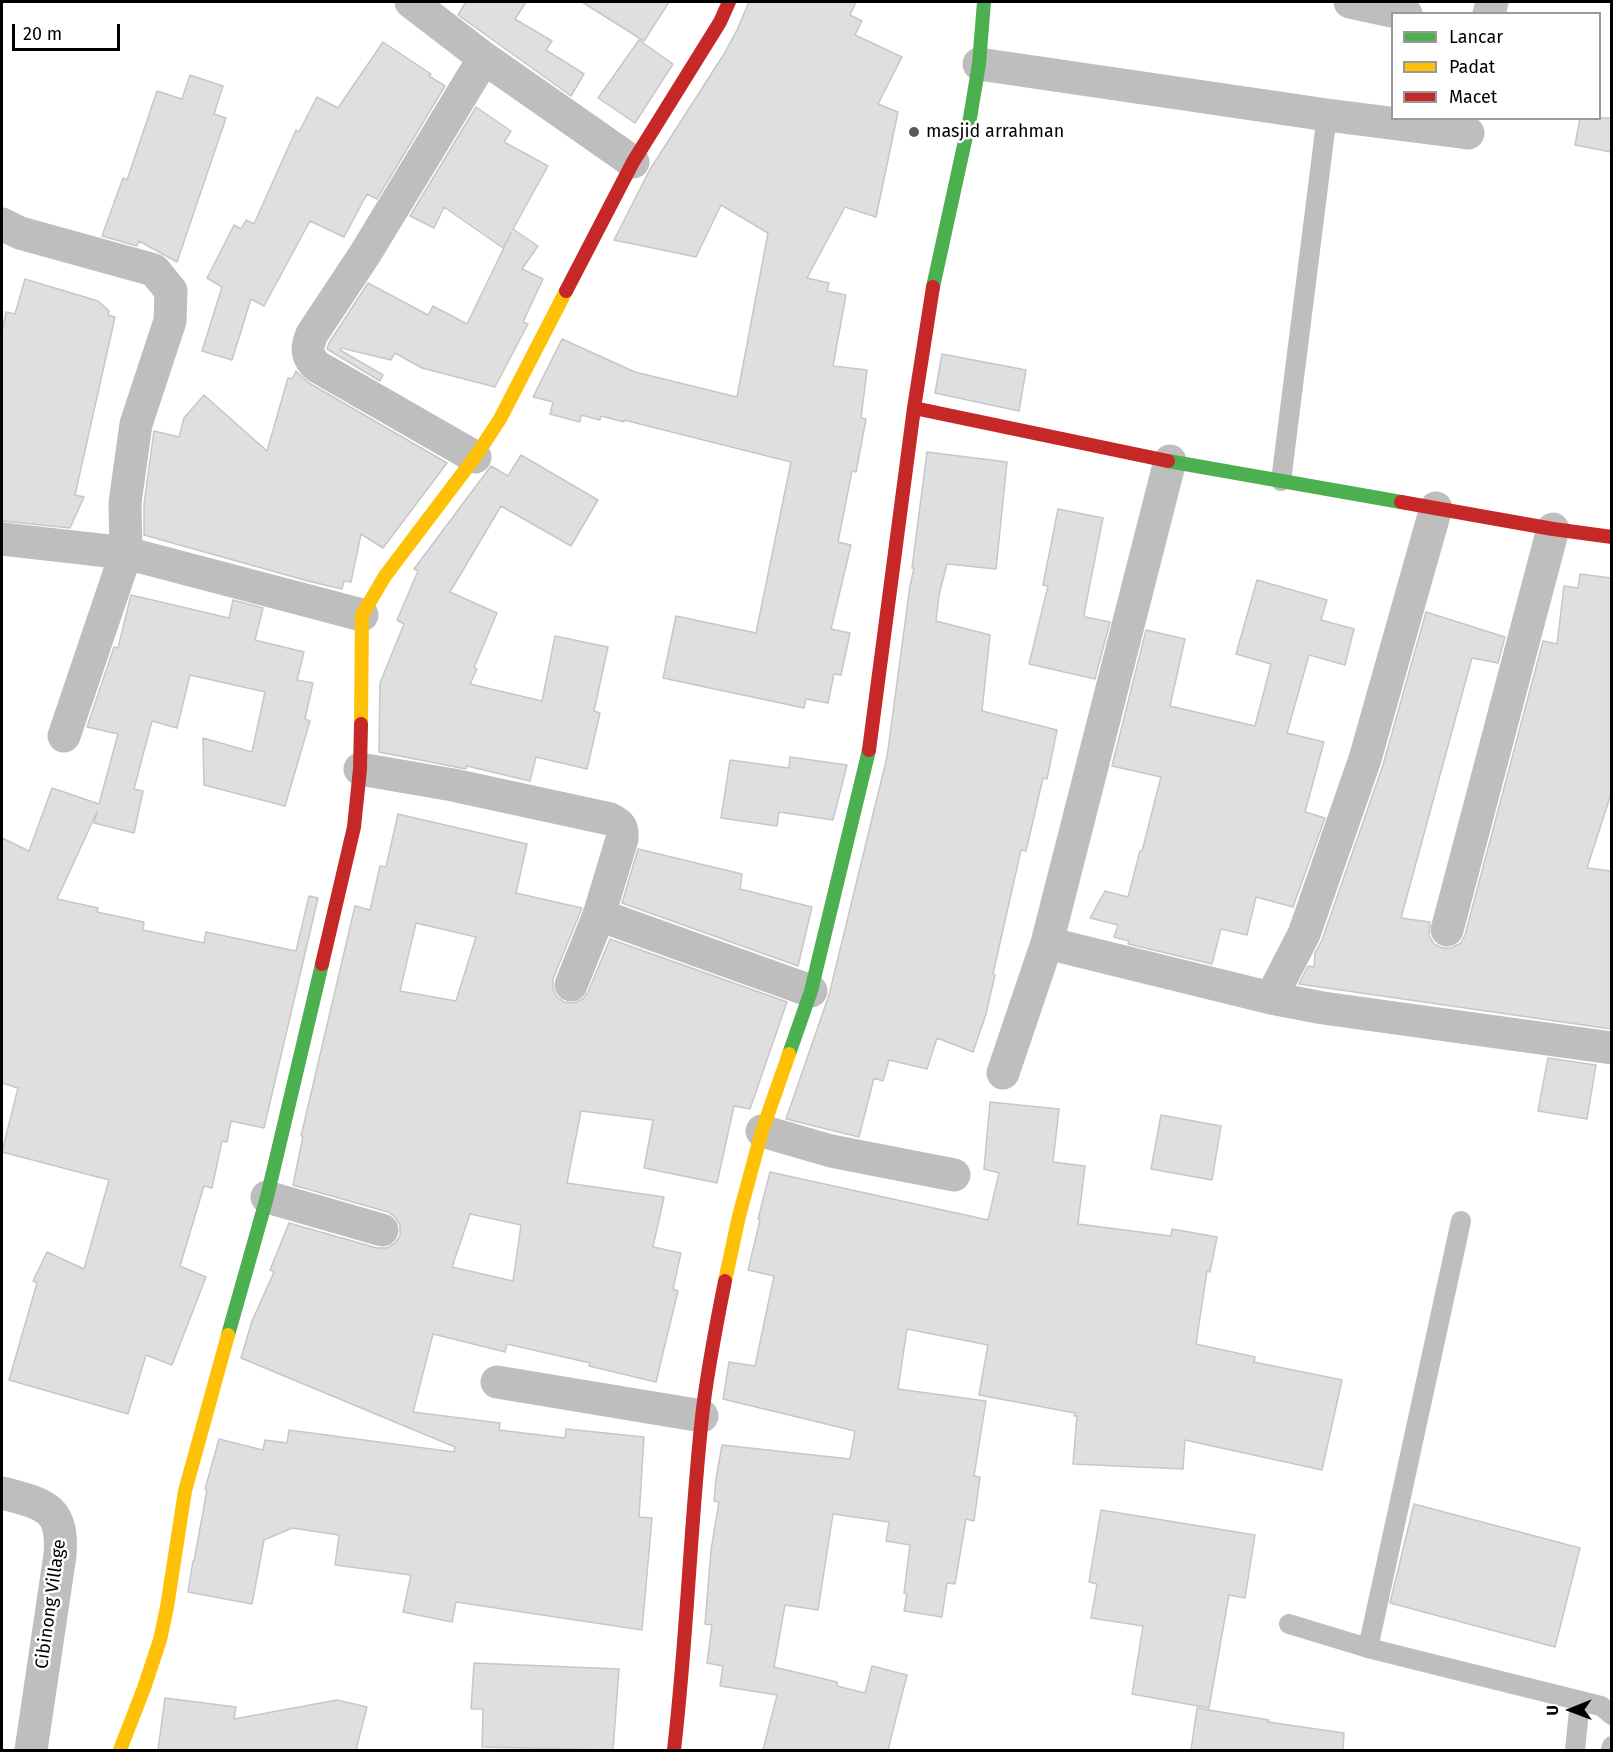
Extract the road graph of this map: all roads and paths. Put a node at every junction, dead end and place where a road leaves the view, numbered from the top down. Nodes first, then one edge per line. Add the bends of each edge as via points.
1 (411, 2) edge
2 (729, 2) edge
3 (984, 2) edge
4 (1350, 2) edge
5 (1397, 12) edge
6 (484, 58) junction
7 (979, 64) junction
8 (1327, 115) junction
9 (1468, 134) dead end
10 (633, 162) junction
11 (2, 224) edge
12 (914, 408) junction
13 (475, 457) junction
14 (1170, 461) junction
15 (1281, 481) junction
16 (1436, 508) junction
17 (1553, 529) junction
18 (1611, 537) edge
19 (2, 539) edge
20 (126, 554) junction
21 (362, 615) junction
22 (64, 736) dead end
23 (360, 769) junction
24 (599, 915) junction
25 (1447, 930) dead end
26 (1047, 943) junction
27 (571, 985) dead end
28 (811, 991) junction
29 (1271, 998) junction
30 (1611, 1048) edge
31 (1002, 1073) dead end
32 (762, 1131) junction
33 (954, 1175) dead end
34 (267, 1197) junction
35 (1461, 1221) dead end
36 (382, 1230) dead end
37 (497, 1382) dead end
38 (702, 1416) junction
39 (2, 1493) edge
40 (1289, 1624) dead end
41 (1368, 1647) junction
42 (1580, 1701) junction
43 (1611, 1715) edge
44 (1611, 1746) edge
45 (31, 1750) edge
46 (120, 1750) edge
47 (675, 1750) edge
48 (1575, 1750) edge
49 (1611, 1750) edge

1 - 6 street
2 - 10 street
3 - 7 street
4 - 5 street
6 - 10 street
6 - 13 street via 307,345 311,362 318,367
7 - 8 street
7 - 12 street via 931,296
8 - 9 street
8 - 15 lane
10 - 13 street via 500,419
11 - 20 street via 20,233 154,270 171,291 170,321 136,424 125,503
12 - 14 street
12 - 28 street via 869,753
13 - 21 street via 385,576
14 - 15 street
14 - 26 street
15 - 16 street
16 - 17 street
16 - 29 street via 1365,759 1304,934
17 - 18 street
17 - 25 street
19 - 20 street
20 - 21 street
20 - 22 street
21 - 23 street
23 - 24 street via 453,785 619,823 622,839
23 - 34 street via 354,827
24 - 27 street
24 - 28 street
26 - 29 street
26 - 31 street
28 - 32 street
29 - 30 street
32 - 33 street via 854,1156
32 - 38 street via 724,1281
34 - 36 street
34 - 46 street via 184,1491 164,1621 153,1665
35 - 41 lane
37 - 38 street
38 - 47 street
39 - 45 street, Cibinong Village via 38,1503 55,1517 62,1534
40 - 41 lane
41 - 42 lane
42 - 43 lane via 1600,1706
42 - 48 lane
44 - 49 lane

